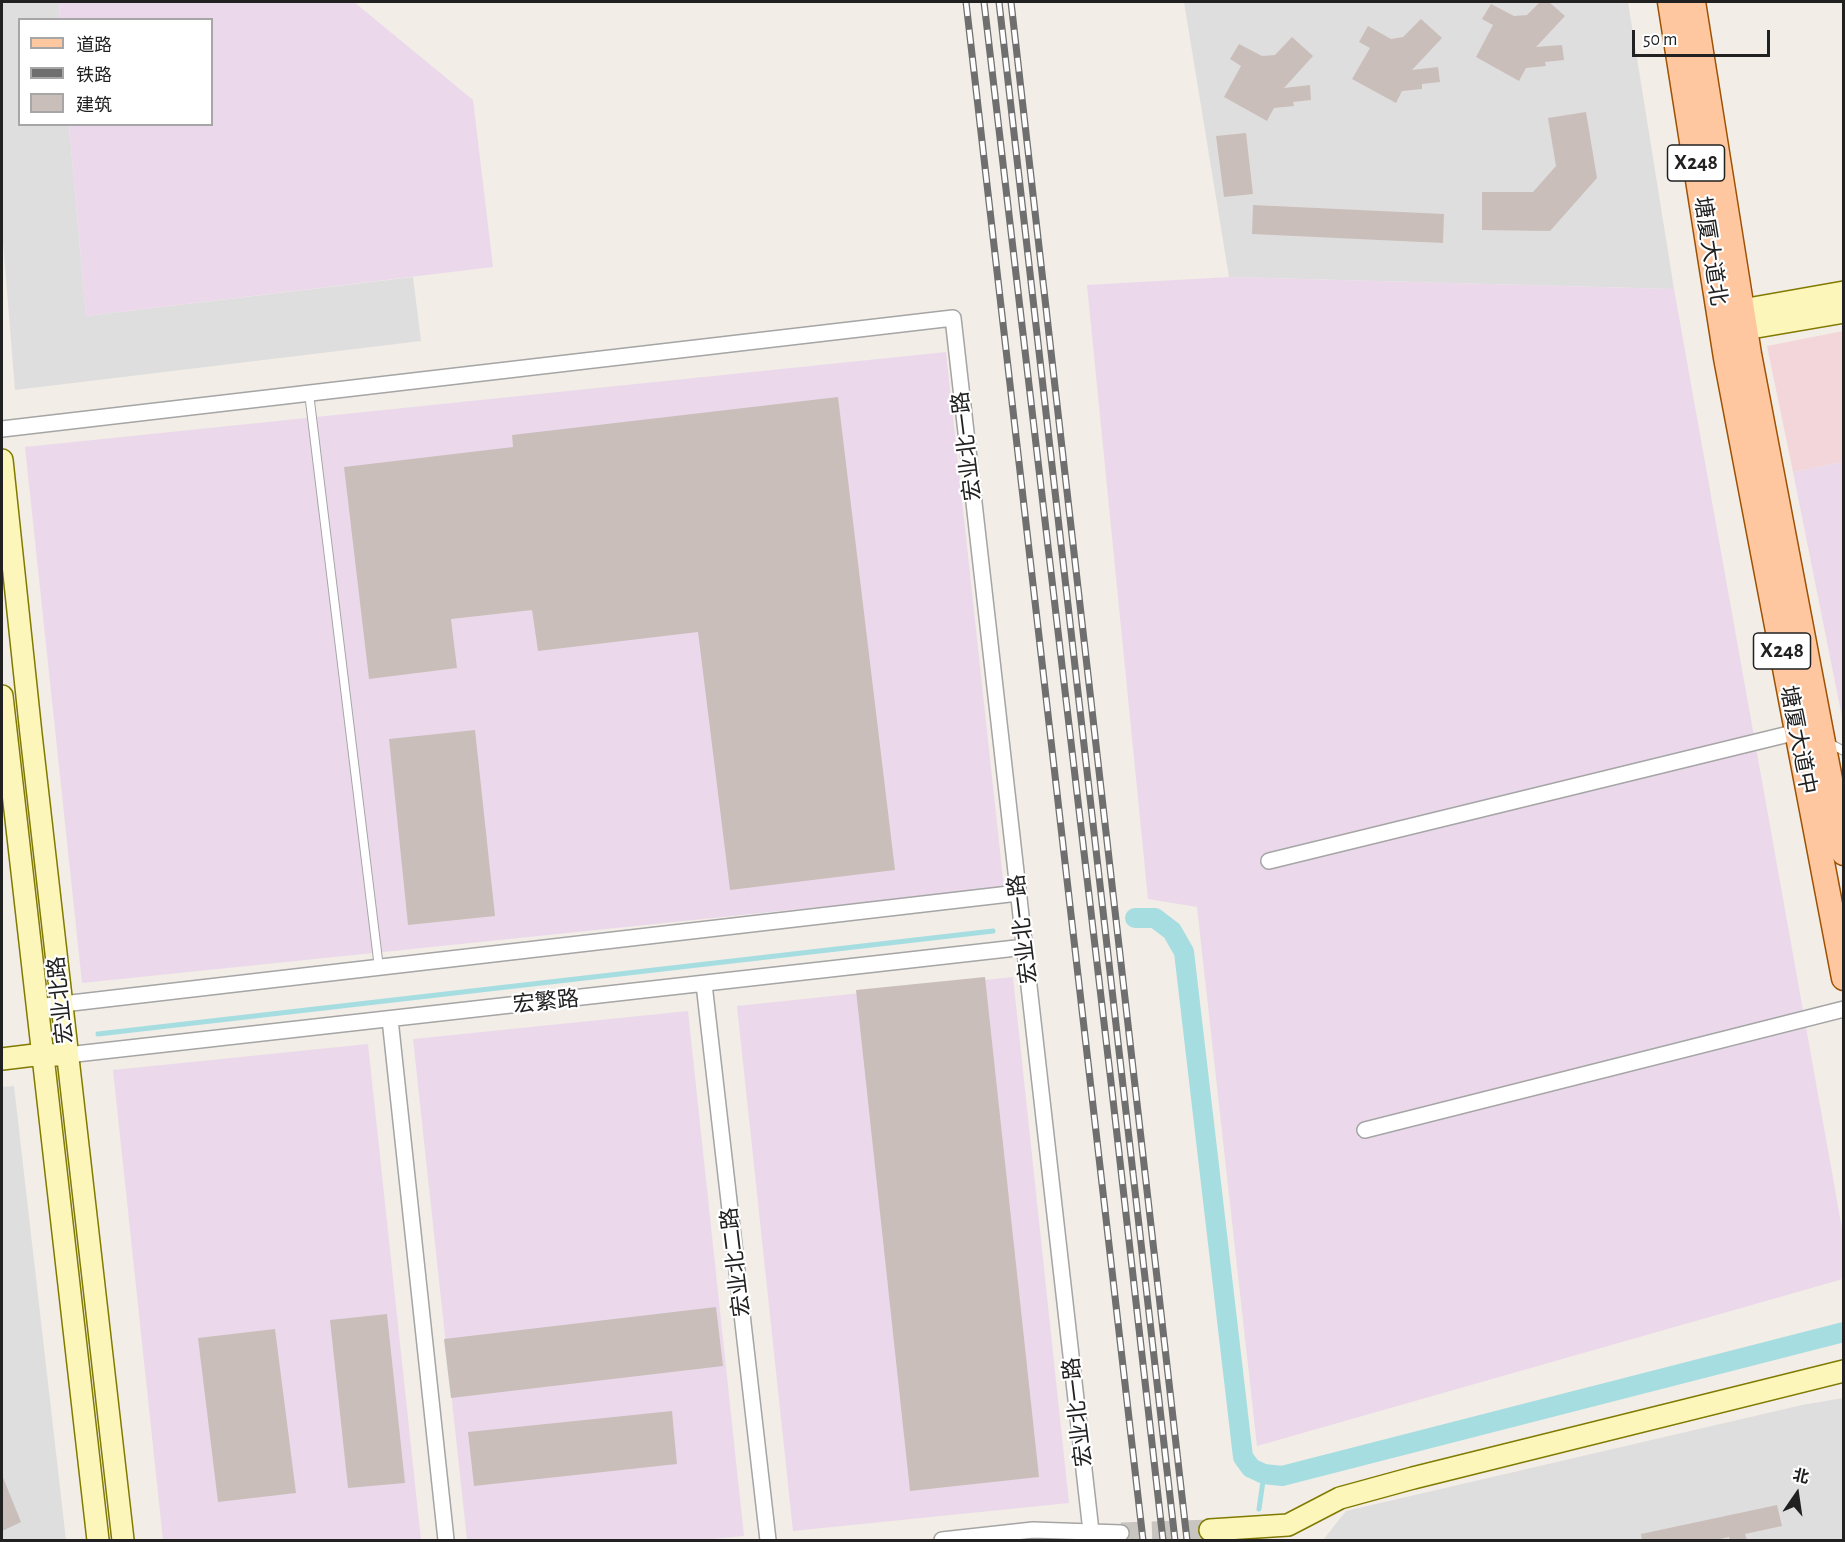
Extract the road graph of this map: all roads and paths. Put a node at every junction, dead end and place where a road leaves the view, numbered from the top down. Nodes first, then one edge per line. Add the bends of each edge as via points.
1 (1670, 2) edge
2 (1693, 2) edge
3 (1844, 292) edge
4 (1844, 312) edge
5 (1744, 320) junction
6 (1721, 324) junction
7 (309, 393) junction
8 (2, 429) edge
9 (2, 460) edge
10 (2, 696) edge
11 (1797, 732) junction
12 (1822, 739) junction
13 (1844, 750) edge
14 (1844, 853) edge
15 (1269, 861) dead end
16 (1018, 893) junction
17 (1025, 947) junction
18 (379, 968) junction
19 (1844, 978) edge
20 (704, 984) junction
21 (62, 1006) junction
22 (37, 1007) junction
23 (1844, 1009) edge
24 (390, 1019) junction
25 (43, 1054) junction
26 (67, 1055) junction
27 (2, 1059) edge
28 (1365, 1130) dead end
29 (1844, 1371) edge
30 (1210, 1530) tunnel mouth
31 (1289, 1532) edge
32 (1121, 1533) tunnel mouth
33 (1092, 1536) edge
34 (98, 1540) edge
35 (123, 1540) edge
36 (446, 1540) edge
37 (768, 1540) edge
38 (942, 1540) edge

1 - 6 main road, 塘厦大道北 / X248
2 - 5 main road, 塘厦大道北 / X248
3 - 5 main road
4 - 5 main road
5 - 6 main road
5 - 12 main road, 塘厦大道中 / X248
6 - 11 main road, 塘厦大道中 / X248
7 - 8 street
7 - 16 street, 宏业北一路 via 953,318
7 - 18 lane
9 - 21 main road, 宏业北路
10 - 22 main road, 宏业北路
11 - 15 street
11 - 19 main road, 塘厦大道中 / X248
12 - 13 lane
12 - 14 main road, 塘厦大道中 / X248
16 - 17 street, 宏业北一路
16 - 18 street
17 - 20 street, 宏繁路
17 - 33 street, 宏业北一路
18 - 21 street
20 - 24 street, 宏繁路
20 - 37 street, 宏业北二路
21 - 22 street
21 - 26 main road, 宏业北路
22 - 25 main road, 宏业北路
23 - 28 street
24 - 26 street, 宏繁路
24 - 36 street
25 - 26 main road
25 - 27 main road
25 - 34 main road, 宏业北路
26 - 35 main road, 宏业北路
29 - 31 main road via 1340,1498
30 - 31 main road
32 - 33 street
33 - 38 street via 1033,1530

